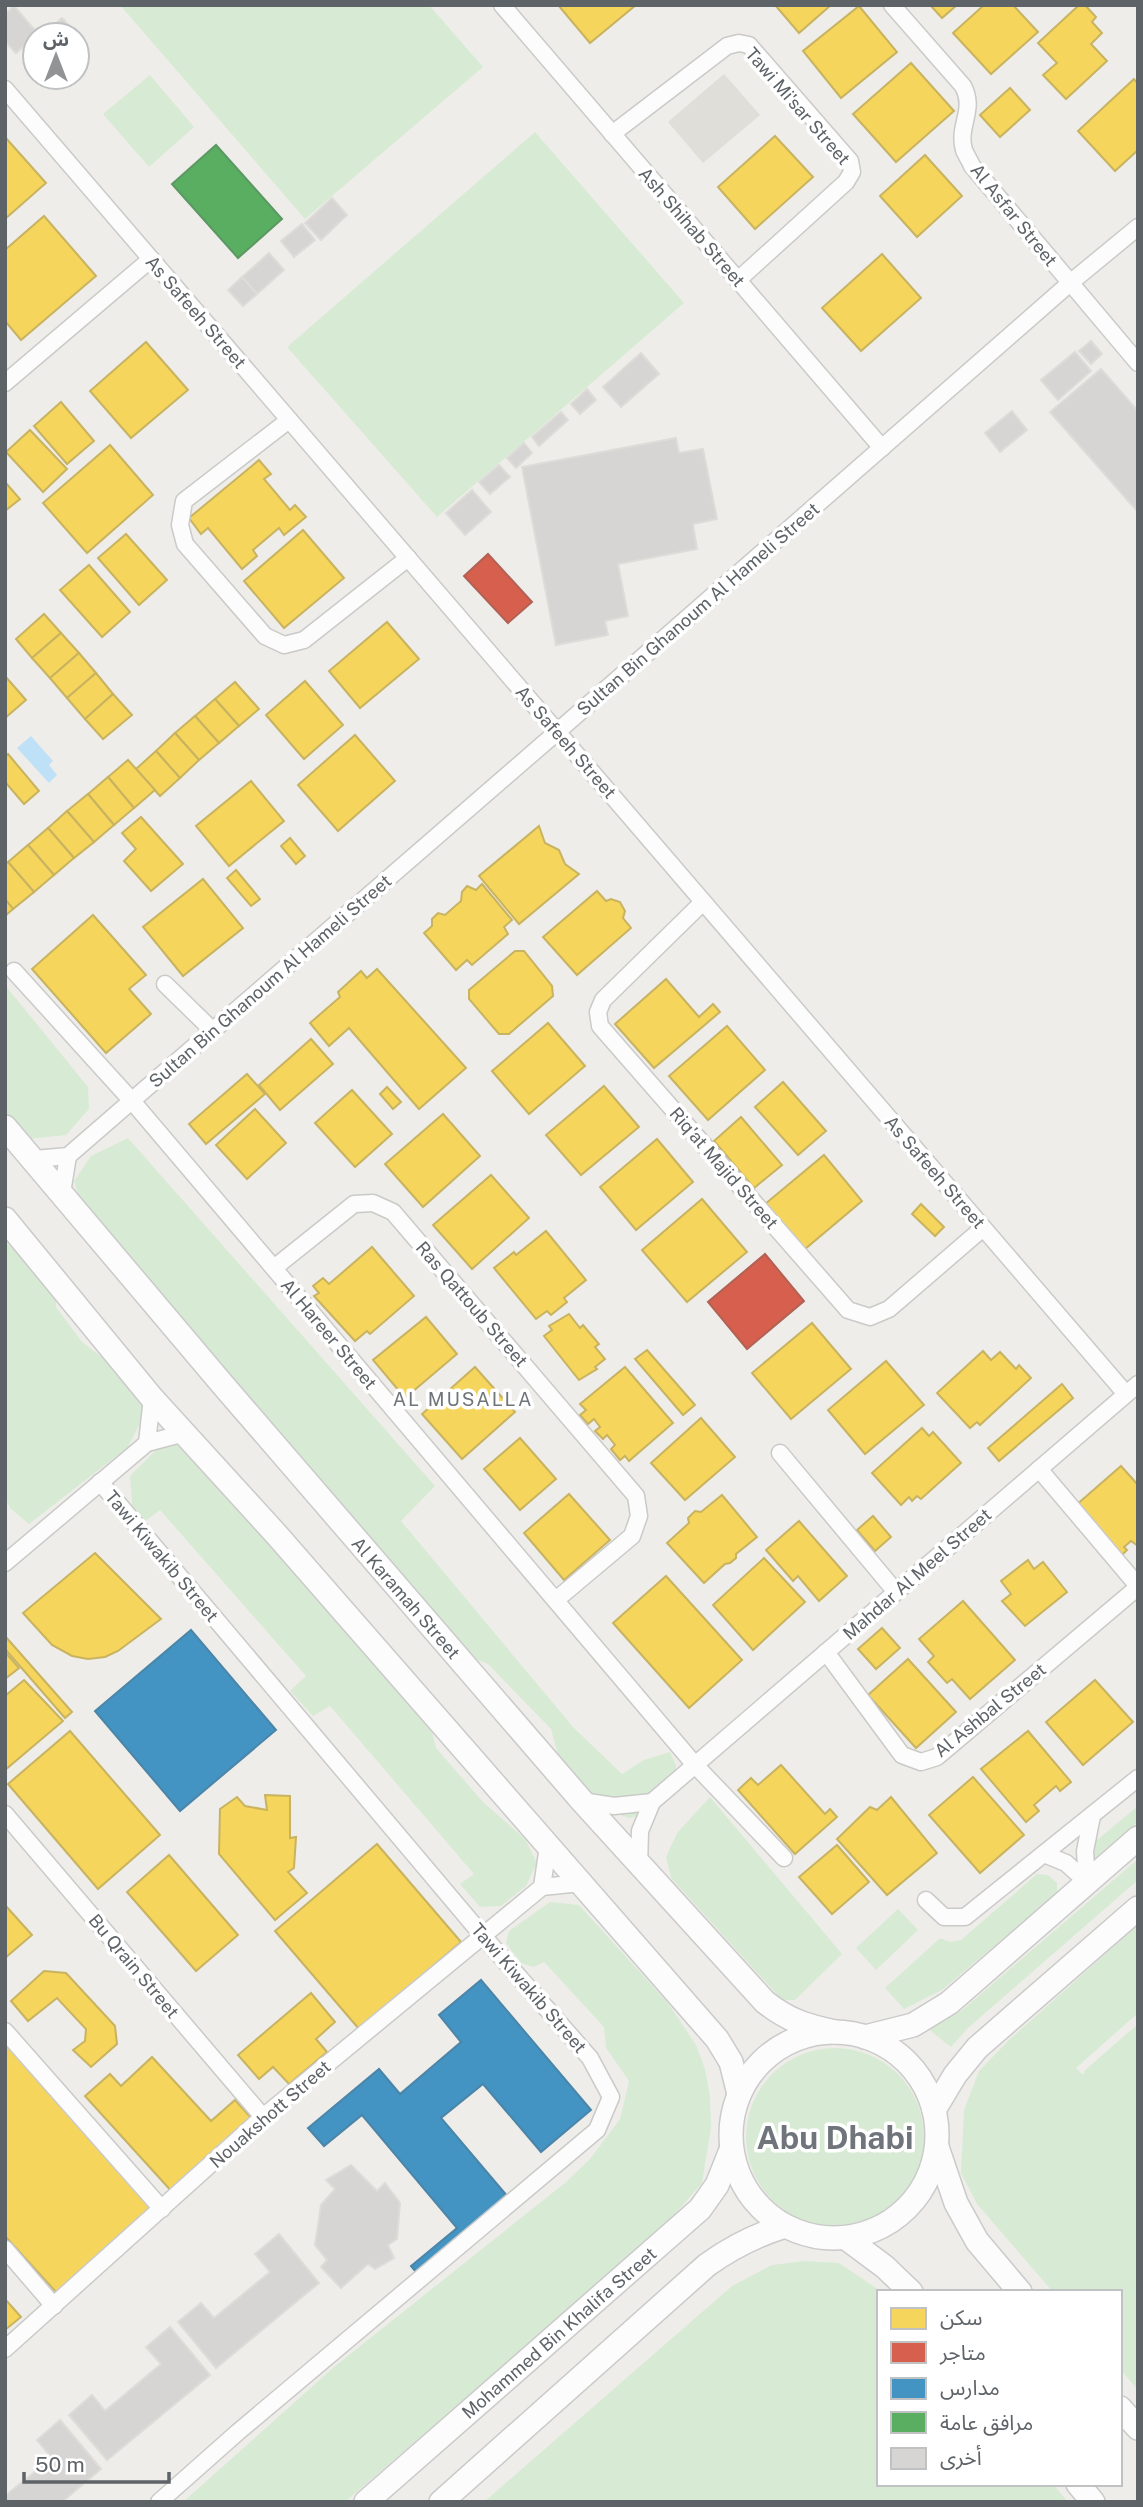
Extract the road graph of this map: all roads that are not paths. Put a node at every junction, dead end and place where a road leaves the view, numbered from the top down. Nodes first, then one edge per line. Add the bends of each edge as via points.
1 (502, 5) edge
2 (892, 5) edge
3 (5, 89) edge
4 (612, 134) junction
5 (1138, 227) edge
6 (151, 259) junction
7 (738, 280) junction
8 (1070, 283) junction
9 (1138, 363) edge
10 (5, 383) edge
11 (289, 420) junction
12 (882, 448) junction
13 (408, 558) junction
14 (557, 732) junction
15 (704, 902) junction
16 (14, 971) dead end
17 (165, 984) dead end
18 (213, 1031) junction
19 (132, 1101) junction
20 (5, 1127) edge
21 (68, 1156) junction
22 (34, 1159) junction
23 (62, 1193) junction
24 (8, 1225) edge
25 (983, 1228) junction
26 (274, 1268) junction
27 (1132, 1389) edge
28 (152, 1398) junction
29 (185, 1433) junction
30 (146, 1443) junction
31 (780, 1453) dead end
32 (1039, 1469) junction
33 (100, 1482) junction
34 (5, 1563) edge
35 (1138, 1586) edge
36 (896, 1592) junction
37 (557, 1599) junction
38 (827, 1652) junction
39 (695, 1765) junction
40 (1138, 1777) edge
41 (582, 1801) junction
42 (652, 1802) junction
43 (5, 1814) edge
44 (1092, 1816) junction
45 (1138, 1838) edge
46 (548, 1846) junction
47 (1044, 1854) junction
48 (784, 1858) dead end
49 (639, 1866) junction
50 (1087, 1882) junction
51 (581, 1884) junction
52 (542, 1887) junction
53 (926, 1900) dead end
54 (1138, 1908) edge
55 (483, 1936) junction
56 (5, 2031) edge
57 (835, 2032) junction
58 (864, 2037) junction
59 (739, 2094) junction
60 (934, 2110) junction
61 (263, 2118) junction
62 (937, 2147) junction
63 (731, 2150) junction
64 (162, 2209) junction
65 (785, 2226) junction
66 (846, 2238) junction
67 (5, 2249) edge
68 (909, 2290) edge
69 (1018, 2290) edge
70 (54, 2306) junction
71 (5, 2349) edge
72 (1122, 2410) edge
73 (1138, 2428) edge
74 (1080, 2486) edge
75 (159, 2502) edge
76 (366, 2502) edge
77 (441, 2502) edge
78 (1093, 2502) edge

1 - 4 street, Ash Shihab Street
2 - 8 street, Al Asfar Street via 968,96 963,134 972,166
3 - 6 street, As Safeeh Street
4 - 7 street, Ash Shihab Street
4 - 7 street, Tawi Mi'sar Street via 706,60 738,43 749,45 850,161 852,172 846,182
5 - 8 street, Sultan Bin Ghanoum Al Hameli Street
6 - 10 street
6 - 11 street, As Safeeh Street
7 - 12 street, Ash Shihab Street
8 - 9 street, Al Asfar Street
8 - 12 street, Sultan Bin Ghanoum Al Hameli Street
11 - 13 street, As Safeeh Street
11 - 13 street via 184,501 180,525 185,544 265,636 284,645 304,640
12 - 14 street, Sultan Bin Ghanoum Al Hameli Street
13 - 14 street, As Safeeh Street
14 - 15 street, As Safeeh Street
14 - 18 street, Sultan Bin Ghanoum Al Hameli Street
15 - 25 street, As Safeeh Street
15 - 25 street, Riq'at Majid Street via 603,1000 598,1012 600,1026 848,1310 870,1317 889,1309
16 - 19 street, Al Hareer Street
17 - 18 street
18 - 19 street, Sultan Bin Ghanoum Al Hameli Street
19 - 21 street, Sultan Bin Ghanoum Al Hameli Street
19 - 26 street, Al Hareer Street
20 - 22 main road, Al Karamah Street
21 - 22 street
21 - 23 street
22 - 23 main road, Al Karamah Street
23 - 41 main road, Al Karamah Street
24 - 28 main road
25 - 27 street, As Safeeh Street
26 - 37 street, Al Hareer Street
26 - 37 street, Ras Qattoub Street via 354,1203 373,1203 393,1212 627,1485 636,1496 639,1516 632,1536
27 - 32 street, Mahdar Al Meel Street
28 - 29 main road
28 - 30 street
29 - 30 street
29 - 46 main road
30 - 33 street
31 - 36 street
32 - 35 street, Al Ashbal Street
32 - 36 street, Mahdar Al Meel Street
33 - 34 street
33 - 55 street, Tawi Kiwakib Street
35 - 38 street, Al Ashbal Street via 937,1757 921,1762 902,1755
36 - 38 street, Mahdar Al Meel Street
37 - 39 street, Al Hareer Street
38 - 39 street, Mahdar Al Meel Street
39 - 42 street, Mahdar Al Meel Street
39 - 48 street
40 - 44 street
41 - 42 street via 614,1806
41 - 49 main road, Al Karamah Street
42 - 49 street, Mahdar Al Meel Street via 640,1831
43 - 61 street, Bu Qrain Street
44 - 47 street
44 - 50 street via 1085,1851
45 - 50 main road
46 - 51 main road
46 - 52 street
47 - 50 street via 1066,1863
47 - 53 street via 965,1917 944,1917
49 - 57 main road, Al Karamah Street via 765,2002 806,2026
50 - 58 main road via 949,2003 913,2025
51 - 52 street
51 - 59 main road via 717,2039 731,2062
52 - 55 street, Nouakshott Street
54 - 60 main road via 977,2048
55 - 61 street, Nouakshott Street
55 - 75 street, Tawi Kiwakib Street via 590,2058 611,2097 597,2130
56 - 64 street
57 - 58 main road
57 - 59 main road via 805,2036 778,2049 755,2068
58 - 60 main road via 896,2053 920,2078
59 - 63 main road via 731,2121
60 - 62 main road
61 - 64 street, Nouakshott Street
62 - 66 main road via 927,2180 907,2208 879,2228
62 - 69 main road via 956,2203 977,2241
63 - 65 main road via 741,2181 760,2207
63 - 76 main road, Mohammed Bin Khalifa Street via 717,2185 693,2216
64 - 70 street, Nouakshott Street
65 - 66 main road via 815,2237
65 - 77 main road via 731,2247 707,2265
66 - 68 main road
67 - 70 street
70 - 71 street, Nouakshott Street
72 - 73 main road
74 - 78 main road

